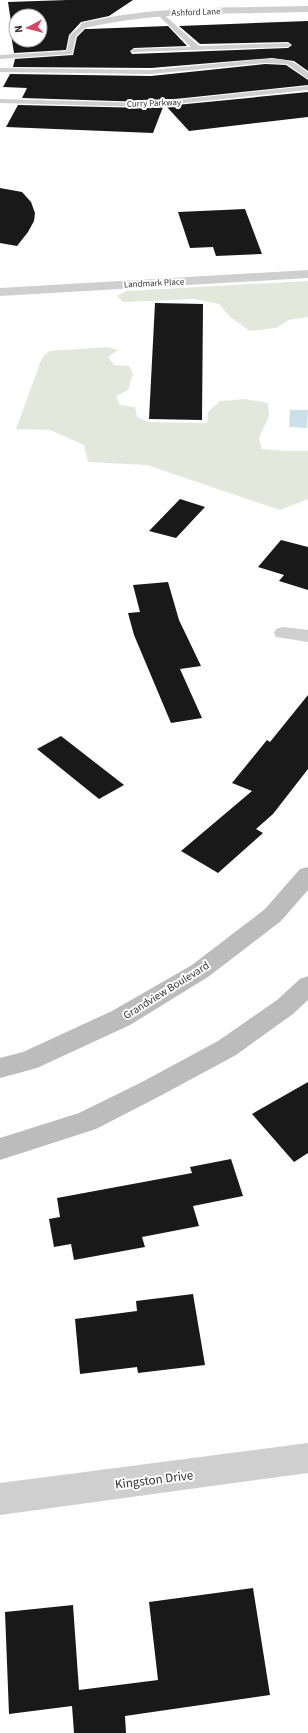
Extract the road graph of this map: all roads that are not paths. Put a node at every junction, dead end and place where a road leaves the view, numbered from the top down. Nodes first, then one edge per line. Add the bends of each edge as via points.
1 (308, 8) edge
2 (160, 14) junction
3 (85, 25) joint
4 (288, 45) dead end
5 (198, 49) junction
6 (134, 51) dead end
7 (0, 57) edge
8 (0, 70) edge
9 (308, 77) edge
10 (308, 88) edge
11 (0, 101) edge
12 (308, 274) edge
13 (0, 292) edge
14 (283, 633) dead end
15 (308, 636) edge
16 (308, 875) edge
17 (308, 985) edge
18 (0, 1068) edge
19 (0, 1148) edge
20 (308, 1458) edge
21 (0, 1499) edge

1 - 2 street, Ashford Lane via 171,10
2 - 3 street, Ashford Lane via 114,18
2 - 5 lane
3 - 7 lane via 73,35 70,53
4 - 5 lane
5 - 6 lane
8 - 9 lane via 151,72 284,61 295,64
10 - 11 lane, Curry Parkway via 147,105
12 - 13 street, Landmark Place
14 - 15 street
16 - 18 street, Grandview Boulevard via 273,915 200,971 121,1018 28,1061
17 - 19 street via 285,1007 227,1048 152,1089 88,1121
20 - 21 street, Kingston Drive

